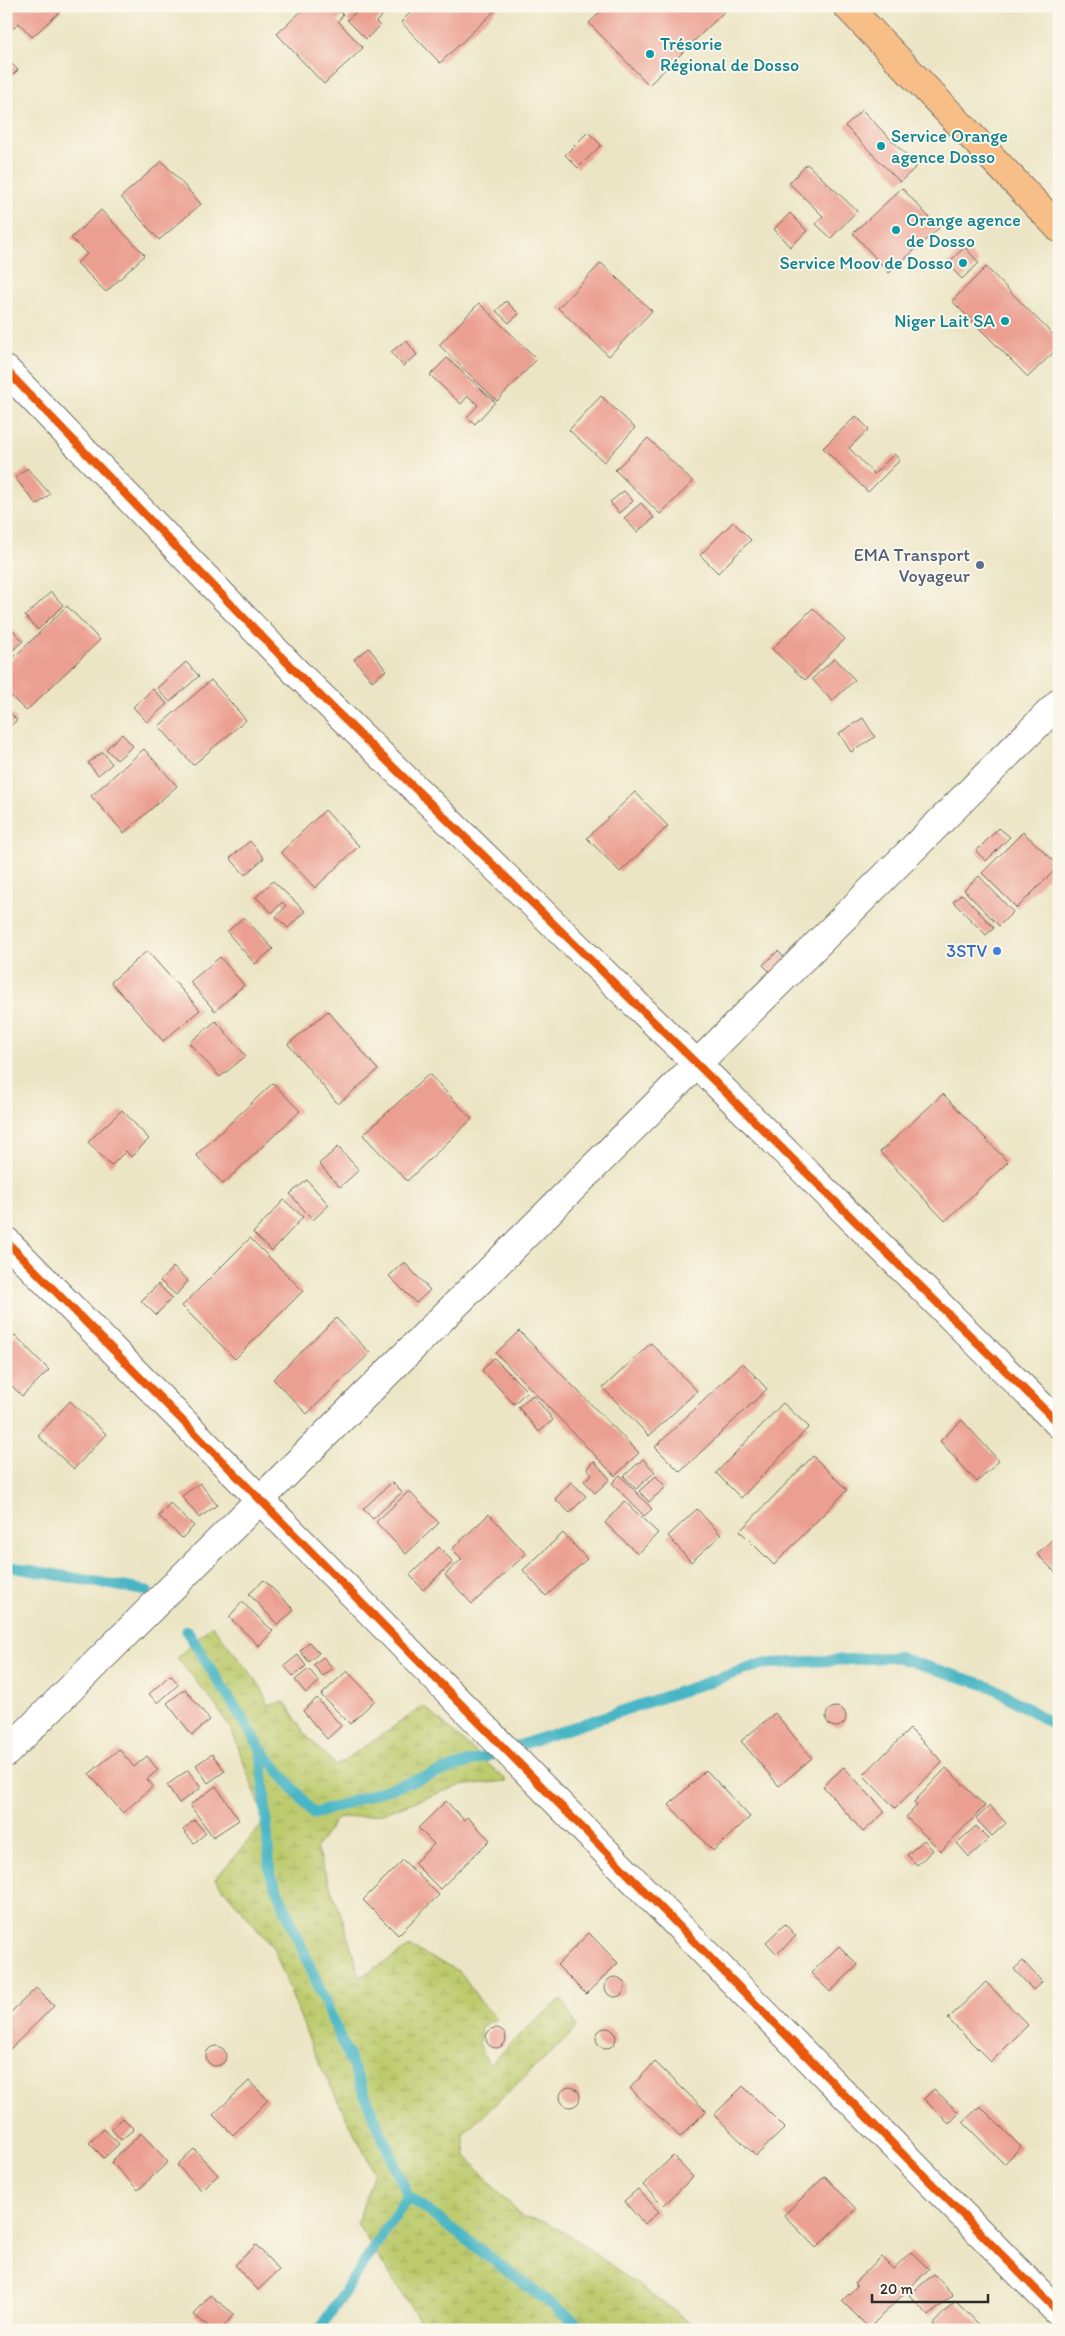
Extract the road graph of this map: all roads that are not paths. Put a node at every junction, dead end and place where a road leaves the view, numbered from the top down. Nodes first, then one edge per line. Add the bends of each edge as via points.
1 (847, 6) edge
2 (1059, 228) edge
3 (6, 370) edge
4 (1059, 703) edge
5 (697, 1064) junction
6 (6, 1241) edge
7 (1059, 1424) edge
8 (261, 1501) junction
9 (6, 1753) edge
10 (1059, 2313) edge

1 - 2 main road
3 - 5 street via 295,671
4 - 5 street
5 - 7 street
5 - 8 street
6 - 8 street
8 - 9 street
8 - 10 street

